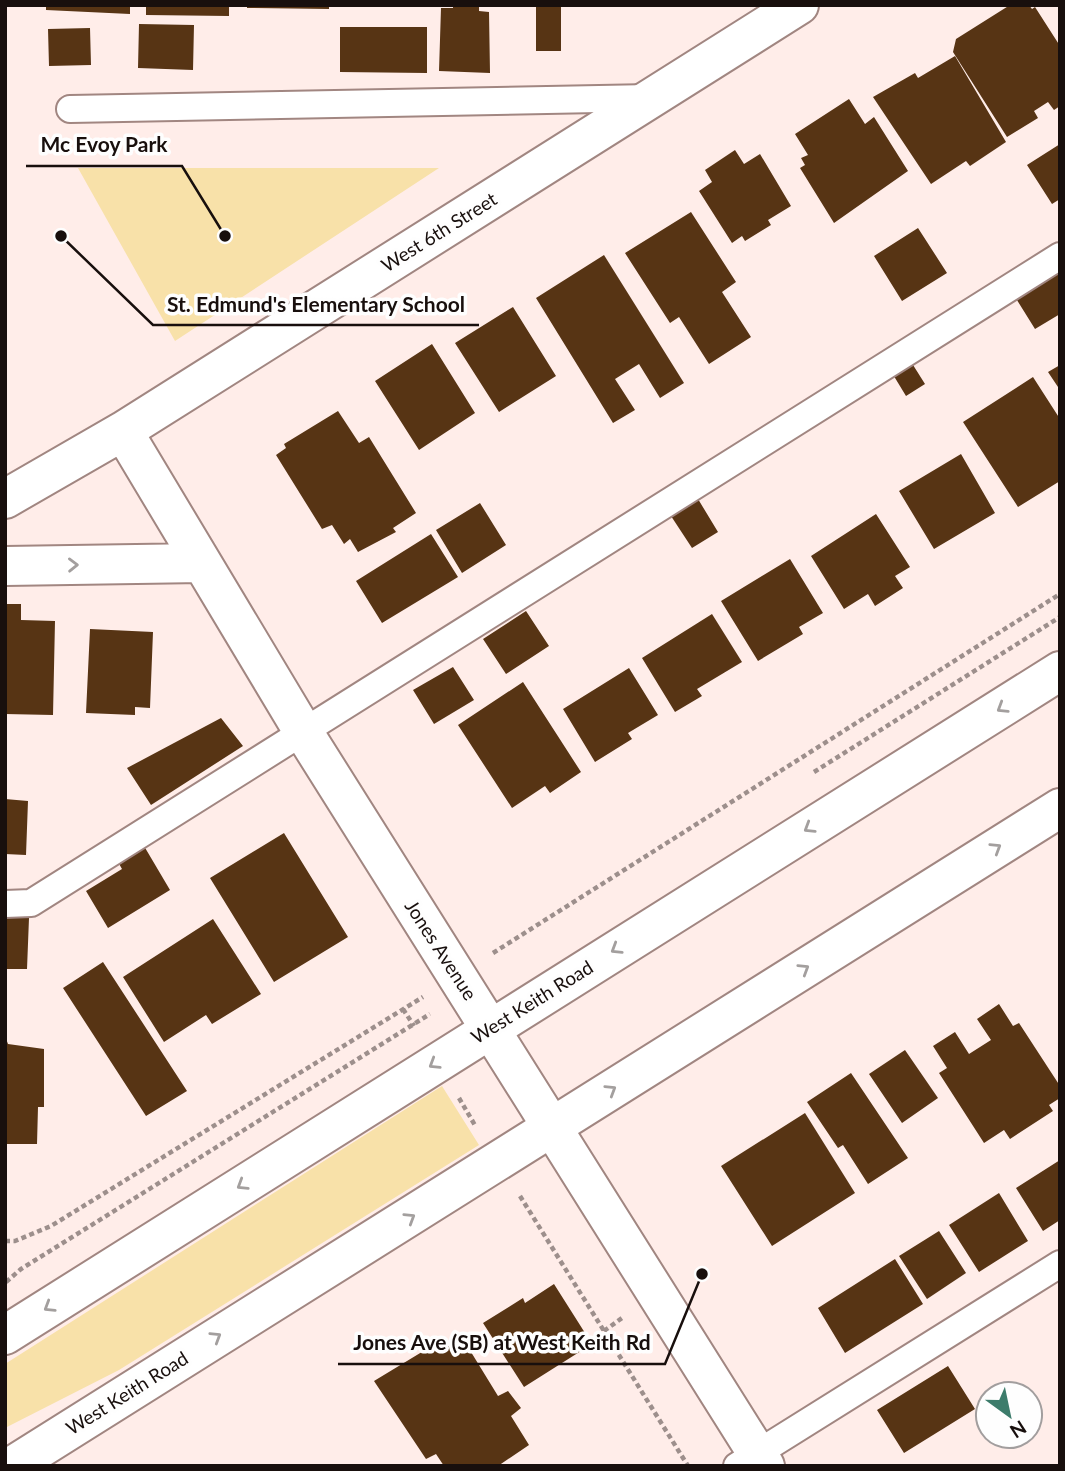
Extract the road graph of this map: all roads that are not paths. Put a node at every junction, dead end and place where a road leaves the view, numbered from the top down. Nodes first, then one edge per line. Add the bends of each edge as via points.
1 (799, 5) edge
2 (653, 98) junction
3 (70, 109) dead end
4 (1060, 256) edge
5 (123, 430) junction
6 (5, 499) edge
7 (202, 563) junction
8 (5, 566) edge
9 (1060, 671) edge
10 (304, 733) junction
11 (1060, 808) edge
12 (5, 904) edge
13 (492, 1027) junction
14 (553, 1127) junction
15 (1060, 1264) edge
16 (5, 1335) edge
17 (17, 1458) edge
18 (753, 1462) edge

1 - 2 main road, West 6th Street
2 - 3 lane
2 - 5 main road, West 6th Street
4 - 10 lane
5 - 6 main road, West 6th Street
5 - 7 main road, Jones Avenue
8 -> 7 main road
7 - 10 main road, Jones Avenue
9 -> 13 main road, West Keith Road
10 - 12 lane via 31,903
10 - 13 main road, Jones Avenue
14 -> 11 main road, West Keith Road
13 - 14 main road, Jones Avenue
13 -> 16 main road, West Keith Road
17 -> 14 main road, West Keith Road
14 - 18 main road, Jones Avenue
15 - 18 lane

